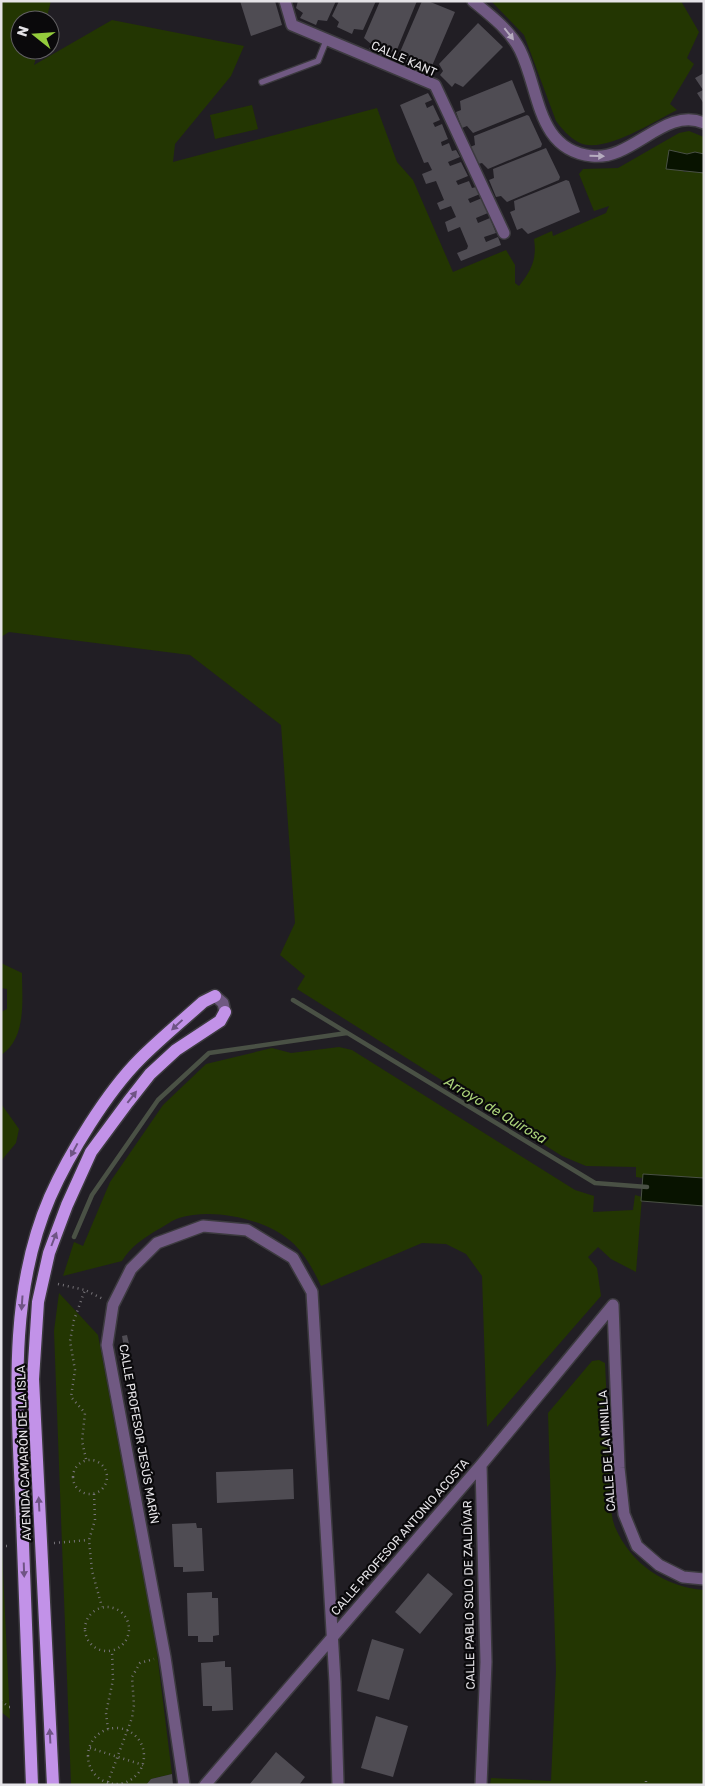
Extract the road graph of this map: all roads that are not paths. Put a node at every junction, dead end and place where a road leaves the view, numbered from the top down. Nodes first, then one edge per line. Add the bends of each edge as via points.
1 (284, 1) edge
2 (473, 1) edge
3 (326, 41) junction
4 (262, 82) dead end
5 (704, 123) edge
6 (504, 234) dead end
7 (216, 996) joint
8 (225, 1012) joint
9 (613, 1305) joint
10 (481, 1465) junction
11 (704, 1579) edge
12 (331, 1639) junction
13 (32, 1785) edge
14 (52, 1785) edge
15 (184, 1785) edge
16 (205, 1785) edge
17 (338, 1785) edge
18 (481, 1785) edge

1 - 3 street, CALLE KANT via 292,25
2 -> 5 street via 496,20 520,50 545,123 556,141 577,154 612,156 681,119 696,119
3 - 4 lane via 318,61
3 - 6 street, CALLE KANT via 435,85
7 - 8 street, AVENIDA CAMARÓN DE LA ISLA via 223,1003
7 -> 13 main road, AVENIDA CAMARÓN DE LA ISLA via 203,1002 140,1059 77,1144 50,1198 34,1243 23,1290 16,1380
14 -> 8 main road, AVENIDA CAMARÓN DE LA ISLA via 33,1379 38,1302 47,1261 91,1152 150,1074 176,1050 220,1021
9 - 10 street, CALLE PROFESOR ANTONIO ACOSTA
9 - 11 street, CALLE DE LA MINILLA via 619,1468 624,1514 637,1546 659,1565 683,1577
10 - 12 street, CALLE PROFESOR ANTONIO ACOSTA
10 - 18 street, CALLE PABLO SOLO DE ZALDÍVAR via 486,1662
12 - 15 street, CALLE PROFESOR JESÚS MARÍN via 312,1292 292,1258 247,1230 204,1226 157,1244 131,1269 113,1305 108,1345 165,1657
12 - 16 street, CALLE PROFESOR ANTONIO ACOSTA
12 - 17 street, CALLE PROFESOR JESÚS MARÍN

